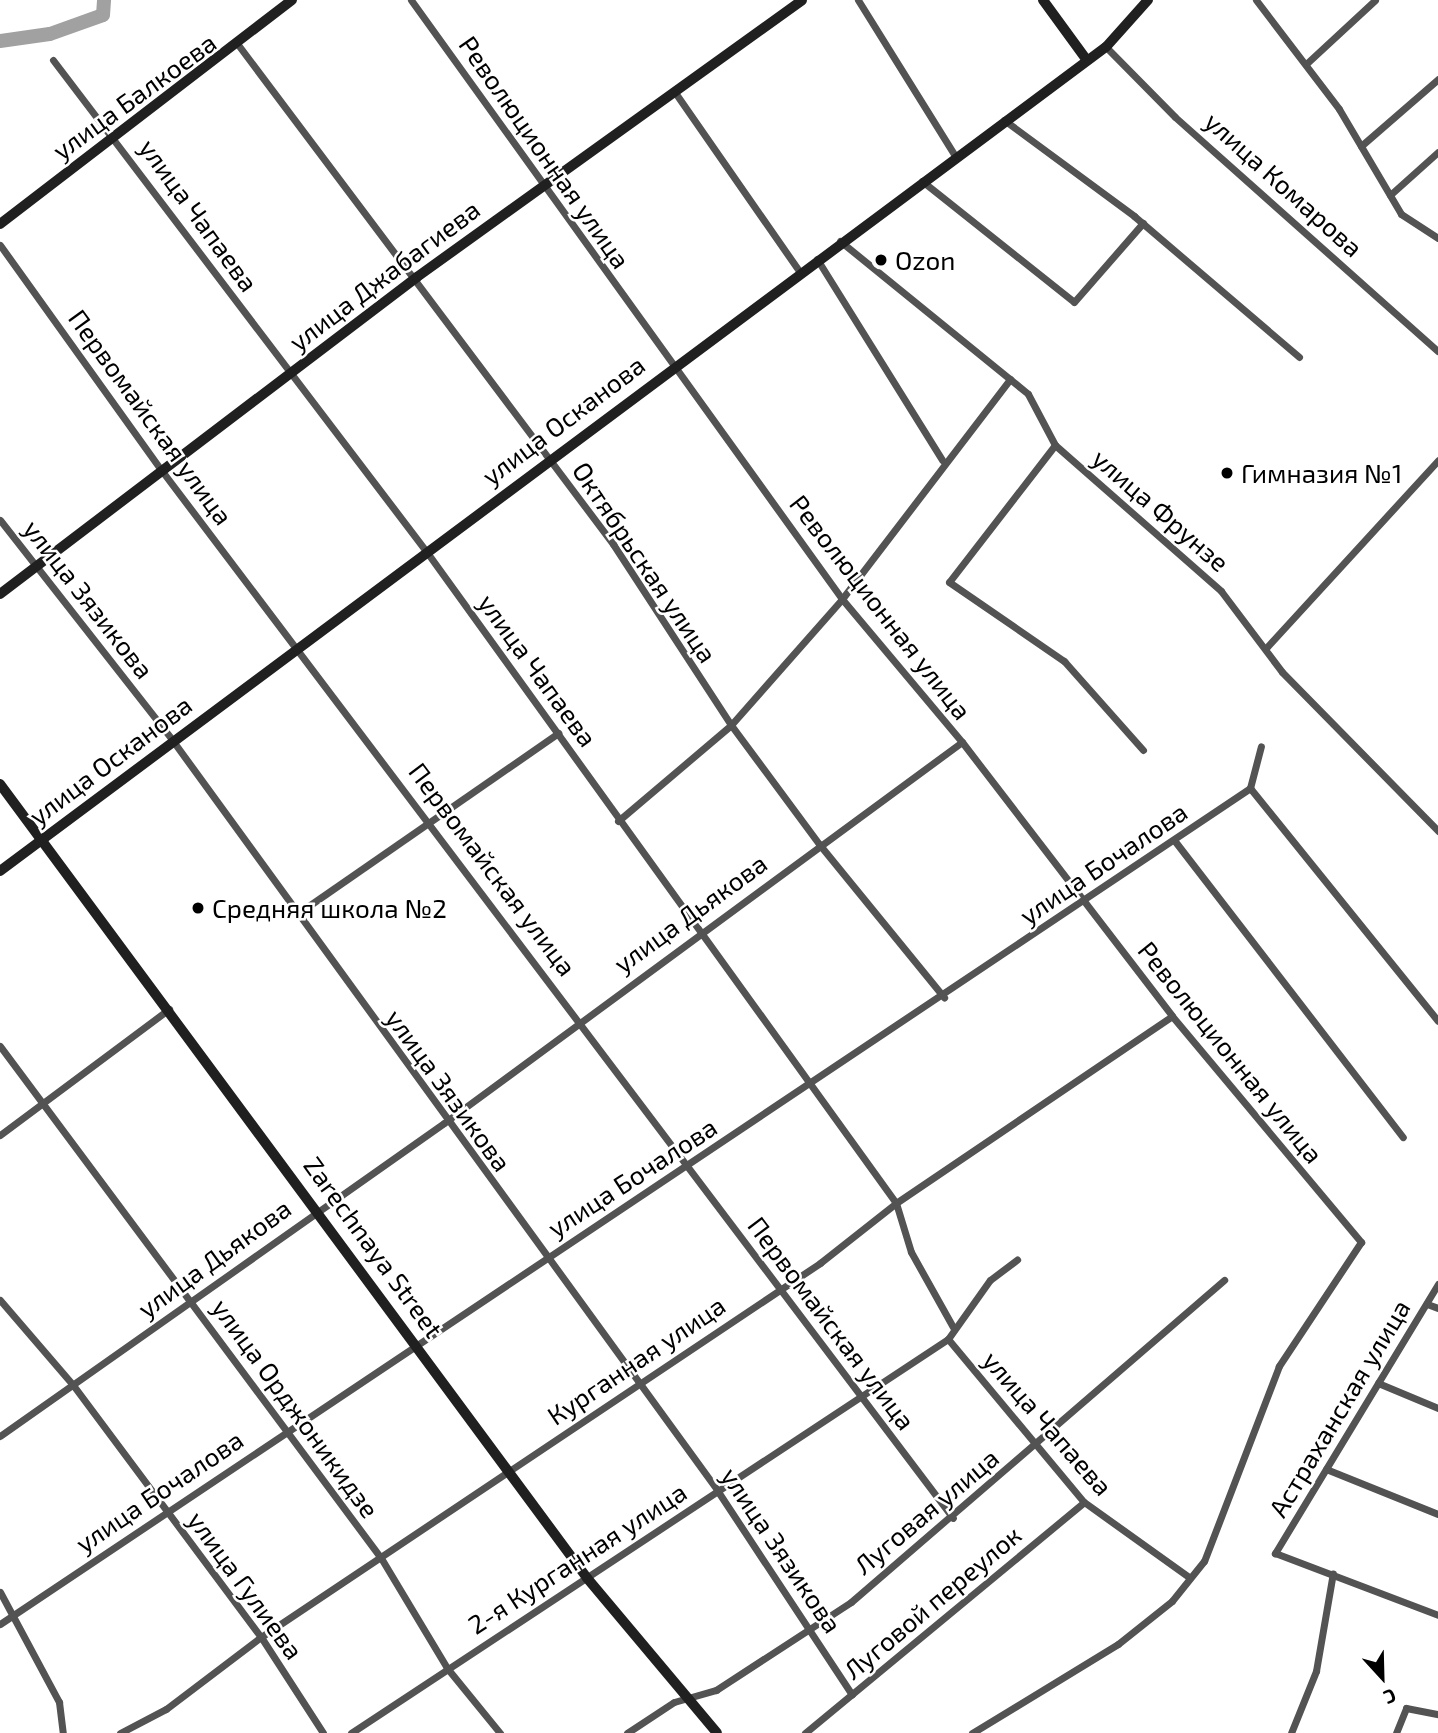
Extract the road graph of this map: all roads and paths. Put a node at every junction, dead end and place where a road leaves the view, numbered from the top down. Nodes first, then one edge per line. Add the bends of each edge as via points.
1 (292, 0) edge
2 (411, 0) edge
3 (802, 0) edge
4 (858, 0) edge
5 (1043, 0) edge
6 (1148, 0) edge
7 (1256, 0) edge
8 (1375, 0) edge
9 (239, 46) junction
10 (1106, 47) junction
11 (1086, 59) junction
12 (54, 60) dead end
13 (1306, 64) junction
14 (1438, 79) edge
15 (673, 90) junction
16 (1004, 119) junction
17 (115, 137) junction
18 (1361, 146) junction
19 (1438, 152) edge
20 (955, 156) junction
21 (921, 180) junction
22 (542, 185) junction
23 (1390, 195) junction
24 (1143, 223) junction
25 (0, 224) edge
26 (1438, 238) edge
27 (839, 240) junction
28 (0, 245) edge
29 (816, 258) junction
30 (799, 271) junction
31 (417, 277) junction
32 (1438, 351) edge
33 (1299, 357) dead end
34 (672, 367) junction
35 (290, 374) junction
36 (1010, 379) junction
37 (1055, 445) junction
38 (550, 459) junction
39 (943, 460) junction
40 (1438, 460) edge
41 (162, 471) junction
42 (0, 520) edge
43 (426, 551) junction
44 (36, 567) junction
45 (0, 594) edge
46 (842, 599) junction
47 (298, 647) junction
48 (1266, 648) junction
49 (731, 725) junction
50 (558, 733) junction
51 (173, 741) junction
52 (962, 743) junction
53 (1261, 746) dead end
54 (1143, 750) dead end
55 (0, 784) edge
56 (1250, 788) junction
57 (618, 821) junction
58 (431, 822) junction
59 (1438, 831) edge
60 (42, 840) junction
61 (1174, 840) junction
62 (819, 844) junction
63 (0, 871) edge
64 (1084, 901) junction
65 (297, 914) junction
66 (698, 933) junction
67 (944, 997) junction
68 (170, 1008) junction
69 (1172, 1016) junction
70 (579, 1019) junction
71 (1438, 1021) edge
72 (0, 1046) edge
73 (807, 1088) junction
74 (43, 1101) junction
75 (444, 1123) junction
76 (0, 1135) edge
77 (1403, 1137) dead end
78 (687, 1166) junction
79 (896, 1203) junction
80 (316, 1208) junction
81 (548, 1258) junction
82 (1017, 1260) dead end
83 (1224, 1280) dead end
84 (1438, 1284) edge
85 (776, 1289) junction
86 (0, 1300) edge
87 (192, 1302) junction
88 (1427, 1304) junction
89 (1438, 1308) edge
90 (953, 1327) junction
91 (948, 1339) junction
92 (417, 1345) junction
93 (1378, 1382) junction
94 (638, 1383) junction
95 (73, 1385) junction
96 (864, 1398) junction
97 (1438, 1408) edge
98 (286, 1430) junction
99 (0, 1436) edge
100 (1035, 1445) junction
101 (1326, 1469) junction
102 (509, 1471) junction
103 (717, 1490) junction
104 (1084, 1502) junction
105 (166, 1511) junction
106 (1438, 1514) edge
107 (953, 1518) junction
108 (381, 1558) junction
109 (1333, 1573) junction
110 (587, 1578) junction
111 (1190, 1578) junction
112 (0, 1592) edge
113 (14, 1615) junction
114 (1438, 1615) edge
115 (0, 1624) edge
116 (812, 1629) junction
117 (261, 1637) junction
118 (447, 1668) junction
119 (852, 1695) junction
120 (689, 1701) junction
121 (1438, 1714) edge
122 (363, 1730) edge
123 (63, 1733) edge
124 (120, 1733) edge
125 (323, 1733) edge
126 (351, 1733) edge
127 (500, 1733) edge
128 (628, 1733) edge
129 (717, 1733) edge
130 (805, 1733) edge
131 (972, 1733) edge
132 (1291, 1733) edge
133 (1396, 1733) edge

1 - 9 main road, улица Балкоева
2 - 22 street, Революционная улица
3 - 15 main road, улица Джабагиева
4 - 20 street
5 - 11 main road
6 - 10 main road, улица Осканова
7 - 13 street
8 - 13 street
9 - 17 main road, улица Балкоева
9 - 31 street, Октябрьская улица
10 - 11 main road, улица Осканова
10 - 32 street, улица Комарова via 1175,117
11 - 16 main road, улица Осканова
12 - 17 street, улица Чапаева
13 - 18 street
14 - 18 street
15 - 22 main road, улица Джабагиева
15 - 30 street
16 - 20 main road, улица Осканова
16 - 24 street
17 - 25 main road, улица Балкоева
17 - 35 street, улица Чапаева
18 - 23 street
19 - 23 street
20 - 21 main road, улица Осканова
21 - 24 street via 1074,302
21 - 27 main road, улица Осканова
22 - 31 main road, улица Джабагиева
22 - 34 street, Революционная улица
23 - 26 street via 1401,214
24 - 33 street
27 - 29 main road, улица Осканова
27 - 36 street, улица Фрунзе
28 - 41 street, Первомайская улица
29 - 30 main road, улица Осканова
29 - 39 street
30 - 34 main road, улица Осканова
31 - 35 main road, улица Джабагиева
31 - 38 street, Октябрьская улица
34 - 38 main road, улица Осканова
34 - 46 street, Революционная улица
35 - 41 main road, улица Джабагиева
35 - 43 street, улица Чапаева
36 - 37 street, улица Фрунзе via 1028,394
36 - 39 street
37 - 48 street, улица Фрунзе via 1221,591
37 - 54 street via 949,582 1063,661
38 - 43 main road, улица Осканова
38 - 49 street, Октябрьская улица
39 - 46 street
40 - 48 street
41 - 44 main road, улица Джабагиева
41 - 47 street, Первомайская улица
42 - 44 street, улица Зязикова
43 - 47 main road, улица Осканова
43 - 50 street, улица Чапаева
44 - 45 main road, улица Джабагиева
44 - 51 street, улица Зязикова
46 - 49 street
46 - 52 street, Революционная улица
47 - 51 main road, улица Осканова
47 - 58 street, Первомайская улица
48 - 59 street, улица Фрунзе
49 - 57 street
49 - 62 street, Октябрьская улица
50 - 57 street, улица Чапаева
50 - 58 street
51 - 60 main road, улица Осканова
51 - 65 street, улица Зязикова
52 - 62 street, улица Дьякова
52 - 64 street, Революционная улица
53 - 56 street
55 - 60 main road, Zarechnaya Street
56 - 61 street, улица Бочалова
56 - 71 street
57 - 66 street, улица Чапаева
58 - 65 street
58 - 70 street, Первомайская улица
60 - 63 main road, улица Осканова
60 - 68 main road, Zarechnaya Street
61 - 64 street, улица Бочалова
61 - 77 street
62 - 66 street, улица Дьякова
62 - 67 street, Октябрьская улица
64 - 67 street, улица Бочалова
64 - 69 street, Революционная улица
65 - 75 street, улица Зязикова
66 - 70 street, улица Дьякова
66 - 73 street, улица Чапаева
67 - 73 street, улица Бочалова
68 - 74 street
68 - 80 main road, Zarechnaya Street
69 - 79 street, Курганная улица
69 - 111 street, Революционная улица via 1360,1242 1279,1366 1204,1561
70 - 75 street, улица Дьякова
70 - 78 street, Первомайская улица
72 - 74 street, улица Орджоникидзе
73 - 78 street, улица Бочалова
73 - 79 street, улица Чапаева
74 - 76 street
74 - 87 street, улица Орджоникидзе
75 - 80 street, улица Дьякова
75 - 81 street, улица Зязикова
78 - 81 street, улица Бочалова
78 - 85 street, Первомайская улица
79 - 85 street, Курганная улица
79 - 90 street, улица Чапаева via 911,1252
80 - 87 street, улица Дьякова
80 - 92 main road, Zarechnaya Street
81 - 92 street, улица Бочалова
81 - 94 street, улица Зязикова
82 - 90 street via 990,1280
83 - 100 street, Луговая улица
84 - 88 street, Астраханская улица
85 - 94 street, Курганная улица
85 - 96 street, Первомайская улица
86 - 95 street, улица Гулиева
87 - 95 street, улица Дьякова
87 - 98 street, улица Орджоникидзе
88 - 89 street
88 - 93 street, Астраханская улица
90 - 91 street
91 - 96 street, 2-я Курганная улица
91 - 100 street, улица Чапаева
92 - 98 street, улица Бочалова
92 - 102 main road, Zarechnaya Street
93 - 97 street
93 - 101 street, Астраханская улица
94 - 102 street, Курганная улица
94 - 103 street, улица Зязикова
95 - 99 street, улица Дьякова
95 - 105 street, улица Гулиева
96 - 103 street, 2-я Курганная улица
96 - 107 street, Первомайская улица
98 - 105 street, улица Бочалова
98 - 108 street, улица Орджоникидзе
100 - 104 street, улица Чапаева
100 - 107 street, Луговая улица
101 - 106 street
101 - 109 street, Астраханская улица via 1275,1553
102 - 108 street, Курганная улица
102 - 110 main road, Zarechnaya Street
103 - 110 street, 2-я Курганная улица
103 - 116 street, улица Зязикова
104 - 111 street, улица Чапаева
104 - 119 street, Луговой переулок
105 - 113 street, улица Бочалова
105 - 117 street, улица Гулиева
107 - 116 street, Луговая улица
108 - 117 street, Курганная улица
108 - 118 street, улица Орджоникидзе
109 - 114 street
109 - 132 street via 1316,1671
110 - 118 street, 2-я Курганная улица
110 - 120 main road, Zarechnaya Street
111 - 131 street via 1118,1644
112 - 113 street
113 - 115 street, улица Бочалова
113 - 123 street via 59,1702
116 - 119 street, улица Зязикова
116 - 120 street, Луговая улица
117 - 124 street, Курганная улица via 166,1709
117 - 125 street, улица Гулиева
118 - 122 street, 2-я Курганная улица
118 - 127 street, улица Орджоникидзе
119 - 130 street, Луговой переулок
120 - 128 street, Луговая улица via 674,1702
120 - 129 main road, Zarechnaya Street
121 - 133 street via 1406,1708
122 - 126 street, 2-я Курганная улица

